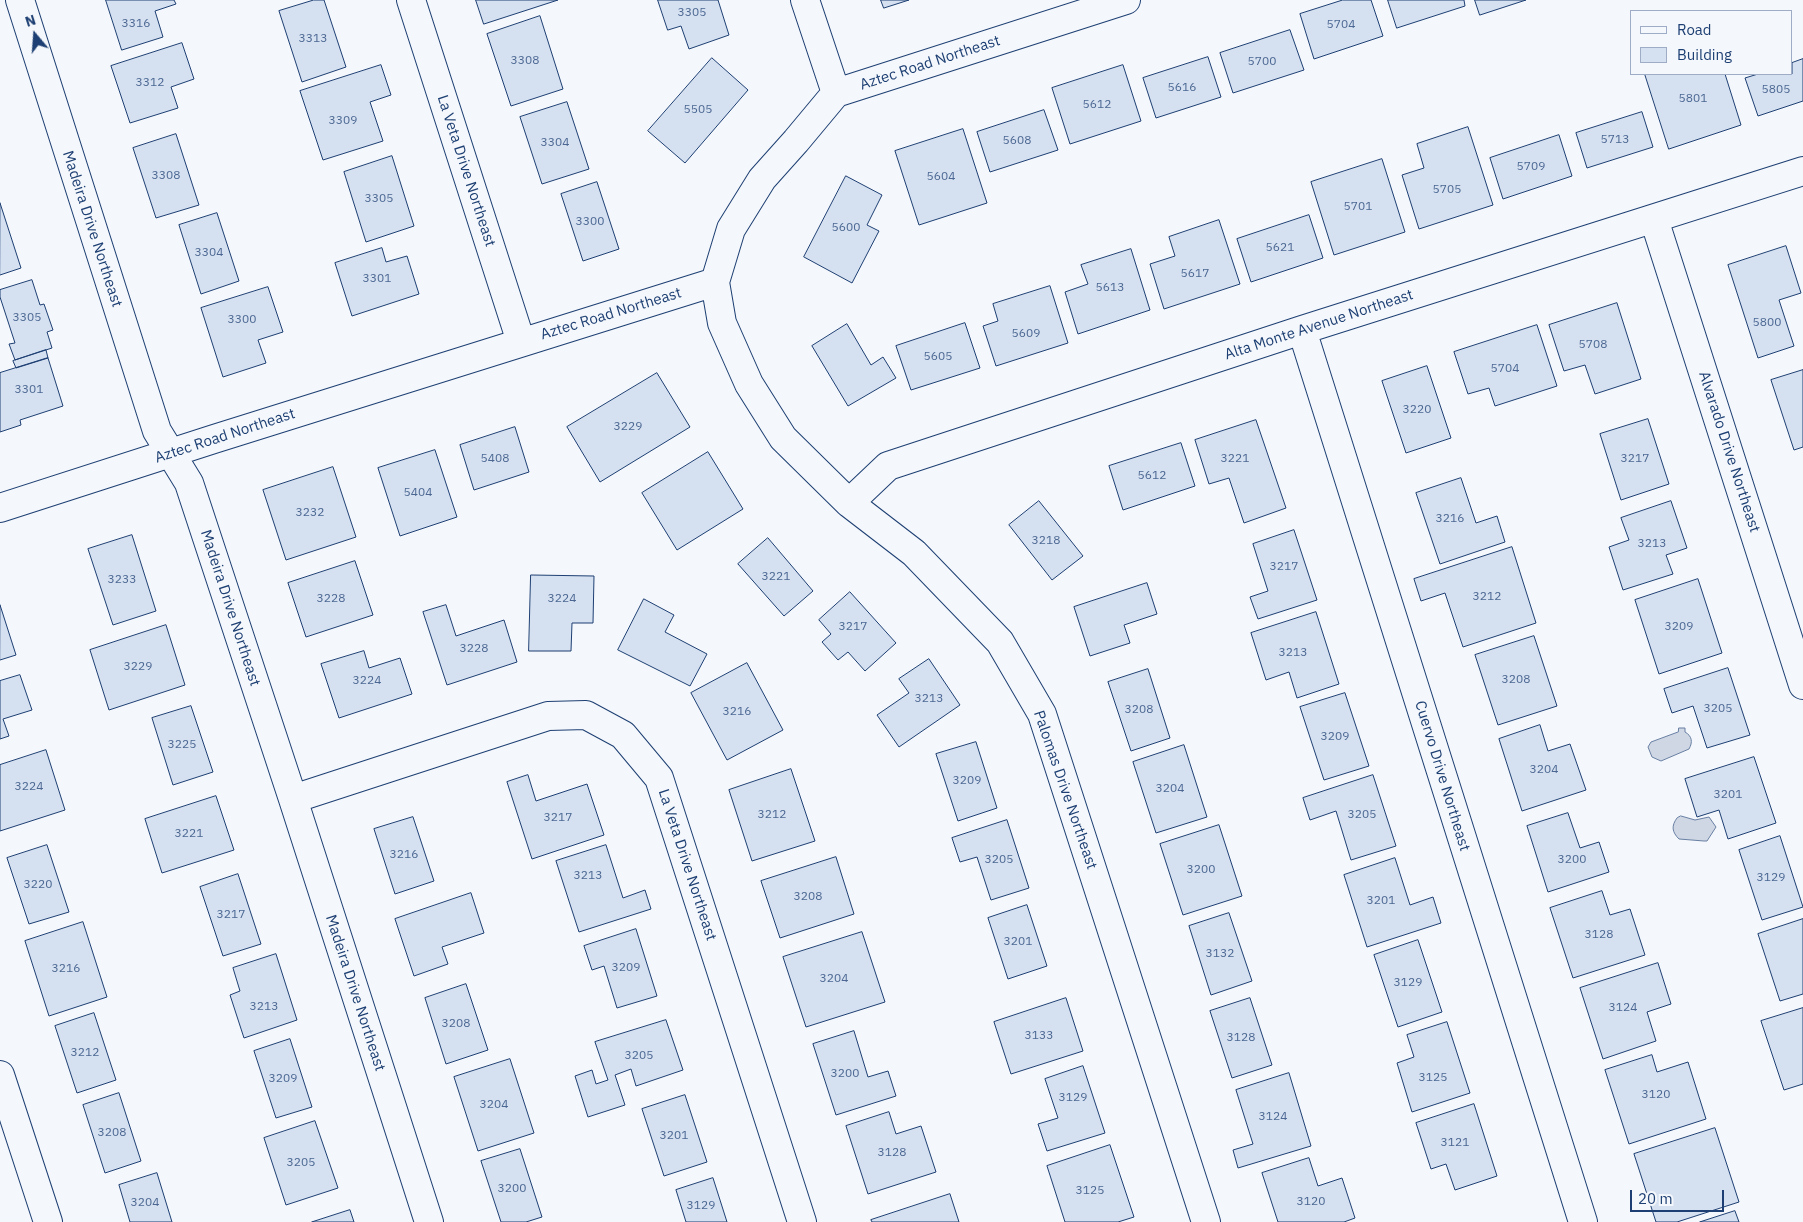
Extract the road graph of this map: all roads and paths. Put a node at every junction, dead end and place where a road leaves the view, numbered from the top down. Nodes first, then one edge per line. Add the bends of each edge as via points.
1 (20, 0) edge
2 (411, 0) edge
3 (805, 0) edge
4 (1126, 0) edge
5 (836, 94) junction
6 (1803, 171) edge
7 (1654, 219) junction
8 (715, 282) junction
9 (1302, 330) junction
10 (521, 342) junction
11 (171, 453) junction
12 (849, 503) junction
13 (0, 508) edge
14 (1803, 685) edge
15 (293, 799) junction
16 (0, 1075) edge
17 (1574, 1220) edge
18 (48, 1222) edge
19 (429, 1222) edge
20 (802, 1222) edge
21 (1206, 1222) edge

1 - 11 street, Madeira Drive Northeast via 156,431
2 - 10 street, La Veta Drive Northeast
3 - 5 street
4 - 5 street, Aztec Road Northeast
5 - 8 street via 762,179 731,229
6 - 7 street, Alta Monte Avenue Northeast
7 - 9 street, Alta Monte Avenue Northeast
7 - 14 street, Alvarado Drive Northeast
8 - 10 street, Aztec Road Northeast
8 - 12 street, Palomas Drive Northeast via 722,323 749,384 783,438
9 - 12 street, Alta Monte Avenue Northeast via 888,466
9 - 17 street, Cuervo Drive Northeast
10 - 11 street, Aztec Road Northeast
11 - 13 street, Aztec Road Northeast
11 - 15 street, Madeira Drive Northeast via 189,483
12 - 21 street, Palomas Drive Northeast via 914,552 1000,642 1042,714
15 - 19 street, Madeira Drive Northeast
15 - 20 street, La Veta Drive Northeast via 548,716 586,715 622,735 659,778
16 - 18 street

